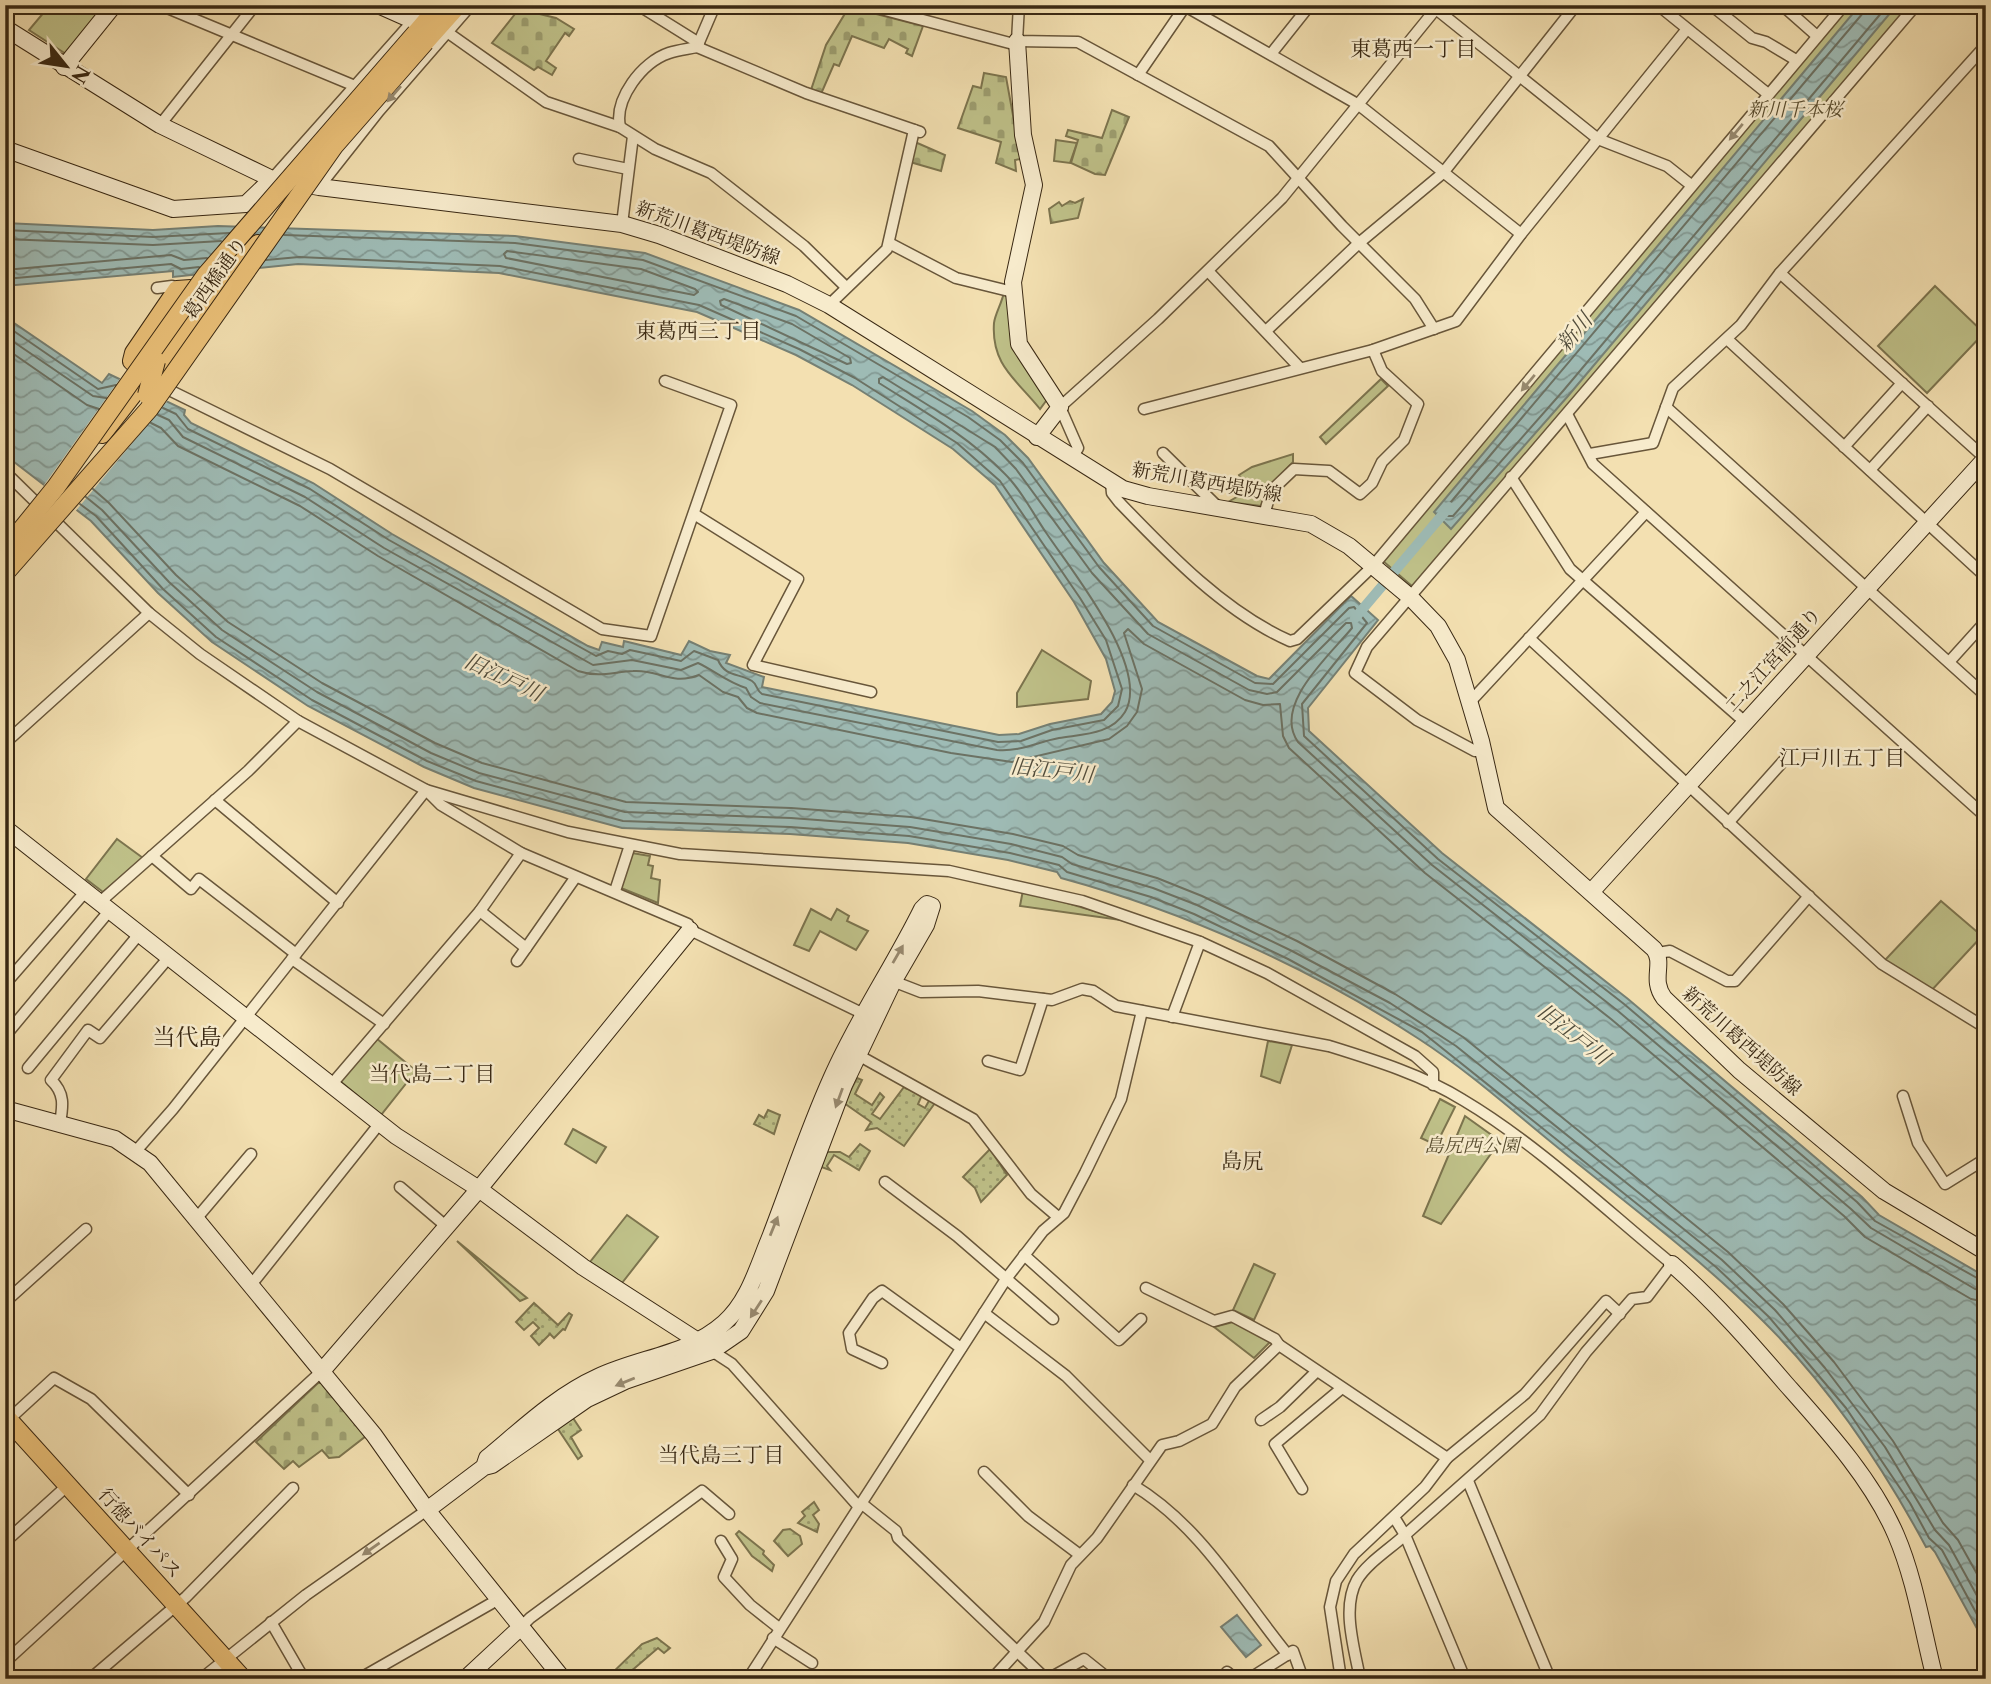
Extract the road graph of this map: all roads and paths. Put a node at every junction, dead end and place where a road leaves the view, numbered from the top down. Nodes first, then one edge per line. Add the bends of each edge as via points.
1 (114, 5) edge
2 (160, 5) edge
3 (255, 5) edge
4 (379, 5) edge
5 (427, 5) edge
6 (440, 5) edge
7 (458, 5) edge
8 (471, 5) edge
9 (638, 5) edge
10 (715, 5) edge
11 (866, 5) edge
12 (1019, 5) edge
13 (1310, 5) edge
14 (1576, 5) edge
15 (1658, 5) edge
16 (1711, 5) edge
17 (1782, 5) edge
18 (1844, 5) edge
19 (1916, 5) edge
20 (1186, 6) edge
21 (1435, 7) edge
22 (5, 28) edge
23 (1687, 29) junction
24 (418, 32) junction
25 (447, 32) junction
26 (231, 36) junction
27 (1817, 36) junction
28 (1017, 43) junction
29 (698, 45) junction
30 (1986, 45) edge
31 (1271, 54) junction
32 (1796, 60) junction
33 (64, 67) junction
34 (1138, 75) junction
35 (1519, 77) junction
36 (355, 86) junction
37 (1768, 94) junction
38 (1359, 105) junction
39 (160, 125) junction
40 (620, 127) junction
41 (633, 136) junction
42 (1598, 139) junction
43 (5, 149) edge
44 (579, 159) dead end
45 (628, 169) junction
46 (1443, 173) junction
47 (1300, 178) junction
48 (272, 179) junction
49 (1691, 185) junction
50 (319, 187) junction
51 (267, 201) junction
52 (285, 215) junction
53 (622, 224) junction
54 (1521, 233) junction
55 (889, 243) junction
56 (1359, 243) junction
57 (1208, 271) junction
58 (1780, 273) junction
59 (846, 287) junction
60 (157, 288) dead end
61 (177, 290) junction
62 (1013, 292) junction
63 (829, 305) junction
64 (1434, 329) junction
65 (1266, 331) junction
66 (189, 335) junction
67 (1727, 339) junction
68 (1373, 350) junction
69 (162, 363) junction
70 (1300, 368) junction
71 (664, 381) dead end
72 (156, 383) junction
73 (1902, 383) junction
74 (1928, 406) junction
75 (1060, 407) junction
76 (1666, 407) junction
77 (1144, 409) dead end
78 (1566, 414) junction
79 (1037, 437) junction
80 (1844, 447) junction
81 (113, 453) junction
82 (1163, 453) dead end
83 (1590, 454) junction
84 (1986, 458) edge
85 (1071, 459) junction
86 (1870, 470) junction
87 (5, 472) edge
88 (1511, 477) junction
89 (1111, 483) junction
90 (56, 487) junction
91 (1218, 507) junction
92 (1646, 512) junction
93 (47, 514) junction
94 (694, 514) junction
95 (1264, 514) junction
96 (1926, 523) junction
97 (5, 553) edge
98 (1375, 568) junction
99 (5, 572) edge
100 (1986, 578) edge
101 (1583, 580) junction
102 (1866, 589) junction
103 (1407, 595) junction
104 (149, 613) junction
105 (1986, 621) edge
106 (1529, 638) junction
107 (1806, 655) junction
108 (1949, 662) junction
109 (871, 692) dead end
110 (1986, 696) edge
111 (1470, 702) junction
112 (298, 721) junction
113 (1745, 722) junction
114 (5, 743) edge
115 (1483, 751) junction
116 (1787, 757) dead end
117 (1688, 785) junction
118 (426, 790) junction
119 (215, 800) junction
120 (1986, 817) edge
121 (1728, 823) junction
122 (5, 828) edge
123 (629, 845) junction
124 (522, 853) junction
125 (152, 856) junction
126 (575, 878) junction
127 (86, 891) junction
128 (615, 891) junction
129 (1592, 891) junction
130 (1809, 896) junction
131 (338, 903) junction
132 (105, 906) junction
133 (480, 911) junction
134 (690, 930) junction
135 (139, 933) junction
136 (1200, 942) junction
137 (526, 948) junction
138 (1658, 953) junction
139 (170, 956) junction
140 (294, 956) junction
141 (517, 961) dead end
142 (889, 980) joint
143 (5, 984) edge
144 (1043, 999) junction
145 (1142, 1011) junction
146 (868, 1016) junction
147 (247, 1017) junction
148 (1172, 1017) junction
149 (384, 1024) junction
150 (1986, 1028) edge
151 (5, 1036) edge
152 (858, 1055) junction
153 (988, 1061) dead end
154 (28, 1068) dead end
155 (332, 1084) junction
156 (1433, 1085) junction
157 (1903, 1096) dead end
158 (5, 1109) edge
159 (60, 1123) junction
160 (380, 1123) junction
161 (136, 1151) junction
162 (251, 1154) dead end
163 (1986, 1155) edge
164 (885, 1182) dead end
165 (400, 1188) dead end
166 (479, 1189) junction
167 (1058, 1217) junction
168 (196, 1219) junction
169 (447, 1227) junction
170 (86, 1229) dead end
171 (1983, 1246) edge
172 (1024, 1255) junction
173 (1672, 1264) junction
174 (1006, 1279) junction
175 (251, 1285) junction
176 (1146, 1288) dead end
177 (5, 1302) edge
178 (984, 1313) junction
179 (1620, 1314) junction
180 (1053, 1319) dead end
181 (1141, 1320) dead end
182 (698, 1341) junction
183 (1279, 1345) junction
184 (961, 1348) junction
185 (712, 1350) junction
186 (882, 1363) dead end
187 (322, 1371) junction
188 (1317, 1371) junction
189 (1342, 1388) junction
190 (6, 1419) edge
191 (1261, 1420) dead end
192 (1447, 1458) junction
193 (1150, 1460) junction
194 (484, 1467) junction
195 (985, 1472) dead end
196 (1468, 1481) junction
197 (68, 1485) junction
198 (1133, 1485) junction
199 (293, 1488) dead end
200 (1302, 1489) dead end
201 (190, 1495) junction
202 (860, 1505) junction
203 (427, 1510) junction
204 (729, 1514) dead end
205 (1394, 1517) junction
206 (1405, 1535) junction
207 (721, 1541) dead end
208 (5, 1542) edge
209 (128, 1550) junction
210 (1080, 1555) junction
211 (499, 1599) junction
212 (177, 1605) junction
213 (271, 1622) junction
214 (521, 1627) junction
215 (779, 1628) junction
216 (772, 1638) junction
217 (1018, 1650) junction
218 (1288, 1655) junction
219 (225, 1659) junction
220 (5, 1662) edge
221 (812, 1663) dead end
222 (90, 1679) edge
223 (201, 1679) edge
224 (243, 1679) edge
225 (304, 1679) edge
226 (359, 1679) edge
227 (465, 1679) edge
228 (563, 1679) edge
229 (748, 1679) edge
230 (992, 1679) edge
231 (1047, 1679) edge
232 (1109, 1679) edge
233 (1222, 1679) edge
234 (1235, 1679) edge
235 (1248, 1679) edge
236 (1303, 1679) edge
237 (1340, 1679) edge
238 (1360, 1679) edge
239 (1465, 1679) edge
240 (1550, 1679) edge
241 (1935, 1679) edge

1 - 33 street
2 - 26 street
3 - 26 street
4 - 24 street
5 - 24 street
6 - 24 main road, 葛西橋通り
7 - 24 main road, 葛西橋通り
8 - 25 street
9 - 29 street
10 - 29 street
11 - 28 street
12 - 28 street
13 - 31 street
14 - 35 street
15 - 23 street
16 - 32 street via 1752,38 1766,41
17 - 27 street
18 - 27 street
19 - 78 street
20 - 31 street
20 - 34 street
21 - 35 street
21 - 38 street
22 - 33 street, 新荒川葛西堤防線
23 - 37 street
23 - 42 street
24 - 36 street
24 - 51 main road, 葛西橋通り, bridge
24 - 52 main road, 葛西橋通り, bridge
25 - 40 street via 546,102
25 -> 50 street
26 - 36 street
26 - 39 street
27 - 32 street
28 - 34 street via 1078,42
28 - 62 street via 1023,135 1034,185
29 - 40 street via 670,52 645,69 622,102 617,114
29 - 55 street via 806,93 917,131 894,205
30 - 58 street
31 - 38 street
32 - 37 street
33 - 39 street, 新荒川葛西堤防線
34 - 47 street via 1269,146
35 - 42 street
35 - 46 street
36 - 48 street
37 -> 49 street
38 - 46 street
38 - 47 street
39 - 48 street, 新荒川葛西堤防線
40 - 41 street
41 - 45 street
41 - 59 street via 711,173 804,246
42 - 49 street via 1667,166
42 - 54 street
43 - 48 street via 173,209 246,204
44 - 45 street
45 - 53 street
46 - 54 street
46 - 56 street
47 - 56 street
47 - 57 street
48 - 50 street, 新荒川葛西堤防線
49 -> 98 street
50 - 53 street, 新荒川葛西堤防線
51 - 66 main road, bridge via 220,274
51 - 90 main road, 葛西橋通り, bridge via 184,304
52 - 66 main road, bridge via 236,267
52 - 81 main road, 葛西橋通り, bridge
53 - 63 street, 新荒川葛西堤防線 via 787,284
54 - 64 street via 1455,321
55 - 59 street
55 - 62 street via 956,278
56 - 64 street via 1415,299
56 - 65 street
57 - 65 street
57 - 75 street
58 - 67 street
58 - 73 street
59 - 63 street
60 - 61 street
61 - 69 main road via 191,289 198,301
61 - 72 main road via 132,361
62 - 75 street via 1018,344
63 - 79 street, 新荒川葛西堤防線
64 - 68 street
65 - 70 street
66 - 69 main road
67 - 76 street via 1673,387
67 - 80 street
68 - 70 street
68 - 95 street via 1382,371 1418,404 1404,440 1360,494 1329,471 1294,469 1272,491
69 - 72 main road
69 - 81 main road, bridge
69 - 90 main road, bridge
70 - 77 street
71 - 94 street via 731,405
72 - 94 street via 330,469 602,629 651,636
73 - 74 street
73 - 80 street
74 - 84 street
74 - 86 street
75 - 79 street
75 - 85 street via 1078,448
76 - 83 street via 1653,443
76 - 102 street
78 - 83 street
78 - 88 street
79 - 85 street, 新荒川葛西堤防線
80 - 86 street
81 - 99 main road, 葛西橋通り, bridge
82 - 91 street
83 - 92 street via 1593,464
84 - 96 street, 二之江宮前通り
85 - 89 street, 新荒川葛西堤防線
86 - 96 street
87 - 93 street
88 - 101 street via 1570,569
88 - 103 street
89 - 91 street, 新荒川葛西堤防線 via 1148,496
89 - 98 street via 1119,502 1213,592 1290,641 1313,626
90 - 97 main road, 葛西橋通り, bridge
91 - 95 street, 新荒川葛西堤防線
92 - 101 street
92 - 107 street
93 - 97 street
93 - 99 street
93 - 104 street
94 - 109 street via 798,579 753,665
95 - 98 street, 新荒川葛西堤防線 via 1320,527
96 - 100 street
96 - 102 street, 二之江宮前通り
98 - 103 street, 新荒川葛西堤防線
101 - 106 street
101 - 113 street
102 - 107 street, 二之江宮前通り
102 - 108 street
103 - 111 street, 新荒川葛西堤防線 via 1444,634
103 - 115 street via 1367,647 1355,673 1417,720
104 - 112 street
104 - 114 street
105 - 108 street
106 - 111 street
106 - 117 street
107 - 113 street, 二之江宮前通り
107 - 120 street
108 - 110 street
111 - 115 street, 新荒川葛西堤防線
112 - 118 street
112 - 119 street
113 - 117 street, 二之江宮前通り
115 - 129 street, 新荒川葛西堤防線 via 1500,814
116 - 121 street
117 - 121 street
117 - 129 street, 二之江宮前通り
118 - 123 street
118 - 124 street via 441,805
118 - 131 street
119 - 125 street
119 - 131 street
121 - 130 street
122 - 127 street
123 - 128 street
123 - 136 street via 680,854 949,871 1082,901
124 - 126 street
124 - 133 street
125 - 132 street
125 - 140 street via 191,889 200,880
126 - 128 street
126 - 137 street
127 - 132 street
127 - 143 street
128 - 134 street via 688,924
129 - 138 street, 新荒川葛西堤防線
130 - 138 street via 1735,981 1670,951
130 - 150 street via 1882,964
131 - 140 street
132 - 135 street
132 - 151 street
133 - 137 street
133 - 149 street
134 - 146 street
134 - 166 street
135 - 139 street
135 - 154 street
136 - 148 street
136 - 156 street via 1415,1056 1433,1072
137 - 141 street
138 - 171 street, 新荒川葛西堤防線 via 1655,981 1659,992 1739,1070 1884,1191
139 - 147 street
139 - 159 street via 100,1038 88,1030 51,1080 63,1104
140 - 147 street
140 - 149 street
142 - 144 street via 921,992 978,991
142 - 146 street
144 - 145 street via 1082,989 1116,1006
144 - 153 street via 1020,1070
145 - 148 street
145 - 167 street via 1121,1099
146 - 152 street
182 -> 146 street via 725,1323 746,1296 831,1079
147 - 155 street
147 - 161 street
148 - 156 street via 1329,1046
149 - 155 street
152 - 167 street via 973,1119 1031,1195
152 -> 185 street via 766,1291 741,1331
155 - 160 street
156 - 173 street via 1464,1100 1522,1142
157 - 163 street via 1918,1143 1945,1184
158 - 159 street
159 - 161 street via 116,1139
160 - 166 street
160 - 175 street
161 - 168 street
162 - 168 street
164 - 174 street
165 - 169 street
166 - 169 street
166 - 182 street via 583,1267
167 - 172 street
168 - 175 street
169 - 187 street
170 - 177 street
172 - 174 street
172 - 181 street via 1119,1340
173 - 179 street via 1647,1297 1632,1299
173 - 241 street via 1708,1296 1816,1419 1883,1510 1902,1552
174 - 178 street
174 - 180 street
175 - 187 street
176 - 183 street via 1214,1321 1232,1316
178 - 184 street
178 - 193 street via 1066,1376
179 - 192 street via 1606,1301 1525,1394
179 - 196 street via 1540,1415
182 - 185 street
182 - 194 street via 608,1372 579,1387 487,1458
183 - 188 street
183 - 193 street via 1235,1387 1212,1424 1162,1445
184 - 186 street via 882,1291 849,1333 852,1349
184 - 202 street
185 -> 194 street via 587,1399
185 - 202 street via 732,1364
187 - 201 street
187 - 203 street
188 - 189 street
188 - 191 street
189 - 192 street
189 - 200 street via 1275,1444
190 - 197 main road, 行徳バイパス
190 - 201 street via 54,1378 91,1399
192 - 205 street
193 - 198 street
194 - 203 street
195 - 210 street via 1028,1516
196 - 206 street
196 - 240 street
197 - 208 street
197 - 209 main road, 行徳バイパス
198 - 210 street
198 - 218 street via 1191,1529
199 - 212 street
201 - 209 street
202 - 215 street
202 - 217 street via 896,1531 898,1538
203 - 211 street
203 -> 213 street
204 - 214 street via 702,1491
205 - 206 street
205 - 237 street via 1354,1554 1336,1581 1330,1607
206 - 238 street via 1366,1569 1351,1594 1350,1618
206 - 239 street
207 - 215 street via 732,1559 724,1577
209 - 212 main road, 行徳バイパス
209 - 220 street
210 - 217 street via 1066,1573 1044,1622
211 - 214 street
211 - 226 street
212 - 219 main road, 行徳バイパス
212 - 222 street
213 - 219 street
213 - 225 street
214 - 227 street
214 - 228 street
215 - 216 street
216 - 221 street
216 - 229 street
217 - 230 street
217 - 231 street
218 - 235 street
218 - 236 street via 1293,1651
219 - 223 street
219 - 224 main road, 行徳バイパス
231 - 232 street via 1084,1659
233 - 234 street via 1227,1672

